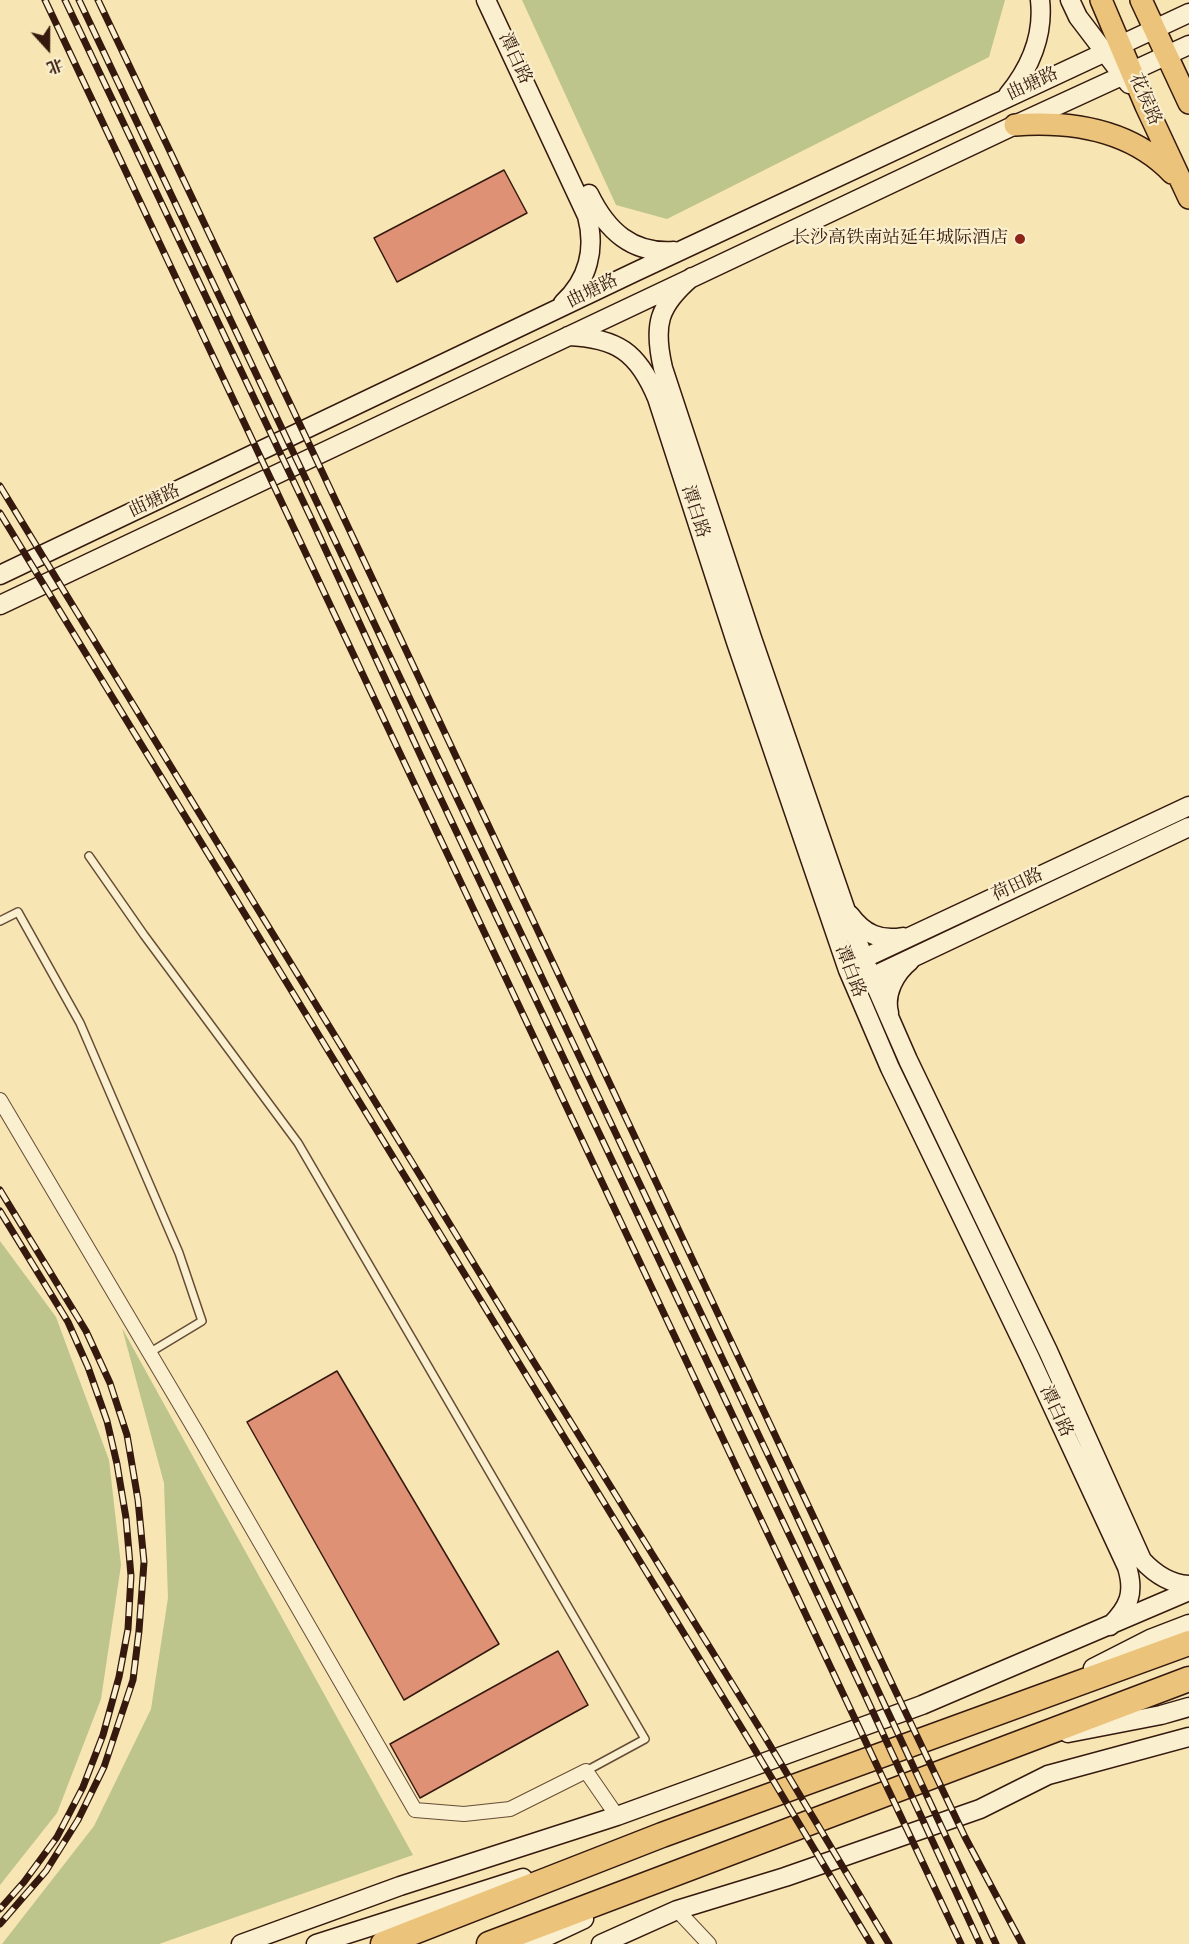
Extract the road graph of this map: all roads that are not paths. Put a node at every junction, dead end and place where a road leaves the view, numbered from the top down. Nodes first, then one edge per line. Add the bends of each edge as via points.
1 (486, 0) edge
2 (498, 0) edge
3 (1040, 0) edge
4 (1070, 0) edge
5 (1101, 0) edge
6 (1140, 0) edge
7 (1189, 13) edge
8 (1154, 29) junction
9 (1189, 45) edge
10 (1112, 48) junction
11 (1166, 55) junction
12 (1127, 73) junction
13 (1005, 98) junction
14 (1189, 103) edge
15 (1015, 125) junction
16 (1185, 191) edge
17 (679, 251) junction
18 (692, 277) junction
19 (555, 310) junction
20 (568, 336) junction
21 (0, 575) edge
22 (0, 605) edge
23 (1189, 806) edge
24 (1189, 827) edge
25 (89, 856) dead end
26 (845, 908) junction
27 (0, 921) edge
28 (914, 935) junction
29 (915, 957) junction
30 (864, 958) junction
31 (847, 967) junction
32 (872, 977) junction
33 (854, 985) junction
34 (891, 1024) junction
35 (0, 1100) edge
36 (149, 1353) junction
37 (1189, 1585) edge
38 (1189, 1591) edge
39 (1189, 1624) edge
40 (1110, 1626) junction
41 (1189, 1643) edge
42 (1189, 1679) edge
43 (1022, 1705) junction
44 (1189, 1707) edge
45 (1189, 1737) edge
46 (1028, 1741) junction
47 (1180, 1743) edge
48 (586, 1771) junction
49 (617, 1816) junction
50 (662, 1835) junction
51 (690, 1868) junction
52 (677, 1911) junction
53 (241, 1944) edge
54 (316, 1944) edge
55 (383, 1944) edge
56 (489, 1944) edge
57 (531, 1944) edge
58 (601, 1944) edge
59 (709, 1944) edge

1 - 19 street, 潭白路 via 591,230 585,275
2 - 17 street, 潭白路 via 597,211 629,243 660,252
3 - 13 street via 1033,53
4 - 10 street via 1078,17
5 - 10 main road, 花侯路
6 - 8 main road
7 - 8 street, 曲塘路
8 - 10 street, 曲塘路
8 - 11 main road
9 - 11 street, 曲塘路
10 - 12 main road, 花侯路
10 - 13 street, 曲塘路
11 - 12 street, 曲塘路
11 - 14 main road
12 - 15 street, 曲塘路
12 - 16 main road, 花侯路
13 - 17 street, 曲塘路
15 - 16 main road via 1059,125 1117,136 1159,159
15 - 18 street, 曲塘路
17 - 19 street, 曲塘路
18 - 20 street, 曲塘路
18 - 26 street, 潭白路 via 667,301 660,315 657,332 663,368
19 - 21 street, 曲塘路
20 - 22 street, 曲塘路
20 - 31 street, 潭白路 via 590,337 623,350 649,378
23 - 28 street, 荷田路
24 - 29 street, 荷田路
25 - 48 lane via 298,1143 645,1739
26 - 28 street via 873,936 893,939
26 - 30 street, 潭白路
27 - 36 lane via 18,912 80,1023 179,1253 202,1321
28 - 30 street, 荷田路
29 - 32 street, 荷田路
29 - 34 street via 904,966 891,988
30 - 31 street, 荷田路
30 - 32 street, 潭白路
31 - 33 street, 潭白路
32 - 33 street, 荷田路
32 - 34 street, 潭白路
33 - 40 street, 潭白路 via 1127,1567 1132,1583 1129,1599 1123,1613
34 - 37 street, 潭白路 via 1048,1351 1142,1560 1153,1572
35 - 36 street
36 - 48 street via 415,1810 464,1815 510,1809
38 - 40 street
39 - 43 street via 1150,1639
40 - 49 street via 922,1705
41 - 43 highway
42 - 46 highway
43 - 50 highway
44 - 46 street
45 - 47 street
46 - 51 highway
47 - 52 street via 1048,1775 980,1809
48 - 49 street
49 - 53 street via 400,1886
50 - 54 street
50 - 55 highway
51 - 56 highway
51 - 57 street
52 - 58 street
52 - 59 street

